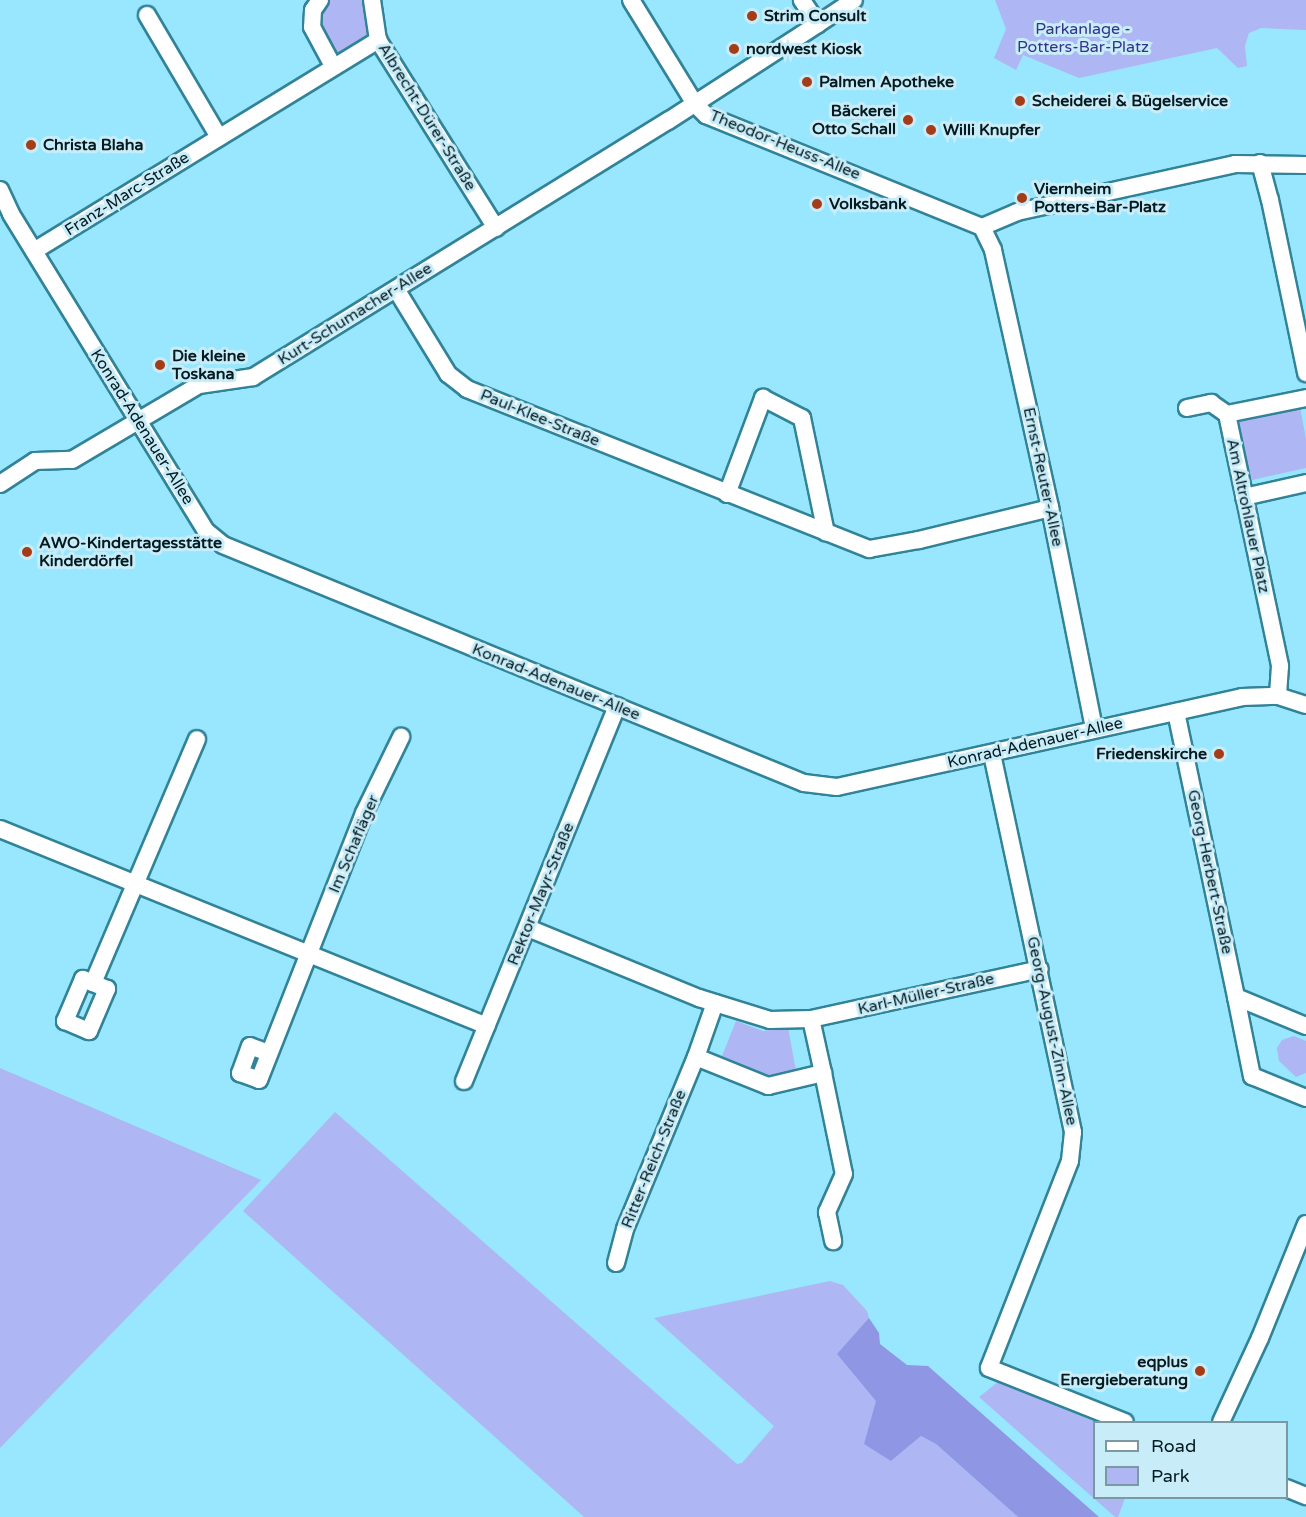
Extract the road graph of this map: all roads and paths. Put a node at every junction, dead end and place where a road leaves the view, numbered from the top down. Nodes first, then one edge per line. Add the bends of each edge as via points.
1 (320, 0) edge
2 (372, 0) edge
3 (631, 0) edge
4 (802, 0) edge
5 (854, 0) edge
6 (147, 15) dead end
7 (818, 24) junction
8 (378, 40) junction
9 (333, 66) junction
10 (695, 104) junction
11 (219, 137) junction
12 (1260, 163) junction
13 (1306, 165) edge
14 (0, 190) edge
15 (5, 218) edge
16 (982, 227) junction
17 (496, 228) junction
18 (34, 251) junction
19 (396, 289) junction
20 (1306, 373) edge
21 (1306, 398) edge
22 (1187, 408) dead end
23 (1227, 414) junction
24 (138, 421) junction
25 (0, 483) edge
26 (1306, 483) edge
27 (727, 494) junction
28 (1244, 497) junction
29 (1050, 508) junction
30 (826, 533) junction
31 (1278, 696) junction
32 (1306, 705) edge
33 (617, 706) junction
34 (1176, 712) junction
35 (1094, 729) junction
36 (401, 736) dead end
37 (197, 739) dead end
38 (992, 754) junction
39 (0, 829) edge
40 (136, 883) junction
41 (528, 928) junction
42 (310, 952) junction
43 (1040, 969) junction
44 (93, 983) dead end
45 (1236, 997) junction
46 (715, 1003) junction
47 (811, 1019) junction
48 (487, 1026) junction
49 (1306, 1026) edge
50 (269, 1053) dead end
51 (696, 1057) junction
52 (822, 1073) junction
53 (464, 1082) dead end
54 (1306, 1098) edge
55 (1306, 1224) edge
56 (833, 1241) dead end
57 (616, 1263) dead end
58 (1122, 1421) edge
59 (1221, 1421) edge
60 (1288, 1488) edge
61 (1306, 1496) edge

1 - 9 street via 313,10 312,27
2 - 8 street, Albrecht-Dürer-Straße
3 - 10 street, Theodor-Heuss-Allee
4 - 7 street
5 - 7 street, Kurt-Schumacher-Allee
6 - 11 street
7 - 10 street, Kurt-Schumacher-Allee
8 - 9 street, Franz-Marc-Straße
8 - 17 street, Albrecht-Dürer-Straße
9 - 11 street, Franz-Marc-Straße
10 - 16 street, Theodor-Heuss-Allee via 706,115
10 - 17 street, Kurt-Schumacher-Allee
11 - 18 street, Franz-Marc-Straße
12 - 13 street
12 - 16 street via 1235,164 1017,212
12 - 20 street
14 - 15 street, Konrad-Adenauer-Allee
15 - 18 street, Konrad-Adenauer-Allee
16 - 29 street, Ernst-Reuter-Allee via 993,250
17 - 19 street, Kurt-Schumacher-Allee
18 - 24 street, Konrad-Adenauer-Allee
19 - 24 street, Kurt-Schumacher-Allee via 253,377 199,385
19 - 27 street, Paul-Klee-Straße via 448,374 467,389
21 - 23 street
22 - 23 street via 1211,403
23 - 28 street, Am Altrohlauer Platz
24 - 25 street, Kurt-Schumacher-Allee via 72,460 35,461
24 - 33 street, Konrad-Adenauer-Allee via 206,531 223,545
26 - 28 street
27 - 30 street, Paul-Klee-Straße
27 - 30 street via 763,398 802,418
28 - 31 street, Am Altrohlauer Platz via 1280,666
29 - 30 street, Paul-Klee-Straße via 870,549
29 - 35 street, Ernst-Reuter-Allee
31 - 32 street, Konrad-Adenauer-Allee
31 - 34 street, Konrad-Adenauer-Allee via 1242,697
33 - 38 street, Konrad-Adenauer-Allee via 804,783 837,787
33 - 41 street, Rektor-Mayr-Straße
34 - 35 street, Konrad-Adenauer-Allee
34 - 45 street, Georg-Herbert-Straße
35 - 38 street, Konrad-Adenauer-Allee
36 - 42 street, Im Schafläger via 364,813
37 - 40 street
38 - 43 street, Georg-August-Zinn-Allee
39 - 40 street
40 - 42 street
40 - 44 street
41 - 46 street, Karl-Müller-Straße
41 - 48 street, Rektor-Mayr-Straße
42 - 48 street
42 - 50 street, Im Schafläger
43 - 47 street, Karl-Müller-Straße
43 - 58 street, Georg-August-Zinn-Allee via 1073,1132 1070,1161 988,1368
45 - 49 street
45 - 54 street, Georg-Herbert-Straße via 1252,1076
46 - 47 street, Karl-Müller-Straße via 763,1019
46 - 51 street
47 - 52 street
48 - 53 street, Rektor-Mayr-Straße
51 - 52 street via 768,1086
51 - 57 street, Ritter-Reich-Straße via 625,1229
52 - 56 street via 844,1174 827,1212
55 - 59 street
60 - 61 street

